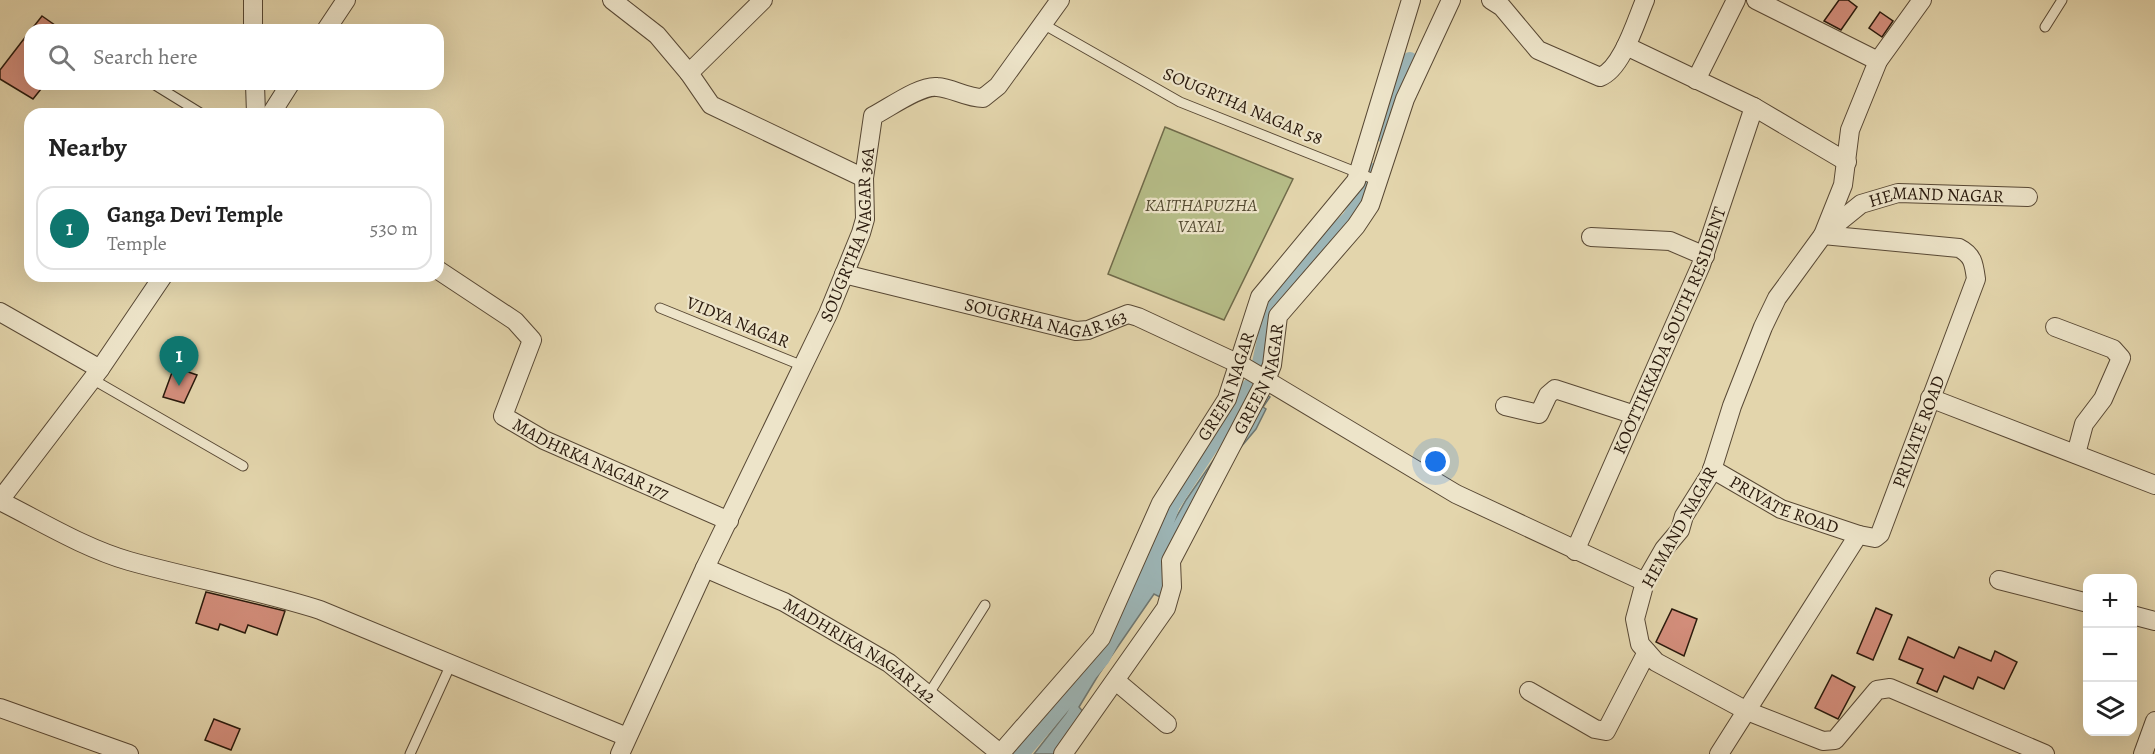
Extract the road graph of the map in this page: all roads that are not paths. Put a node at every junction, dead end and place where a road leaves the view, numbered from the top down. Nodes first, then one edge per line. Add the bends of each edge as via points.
1 (253, 0) edge
2 (346, 0) edge
3 (612, 0) edge
4 (763, 0) edge
5 (1060, 0) edge
6 (1411, 0) edge
7 (1451, 0) edge
8 (1491, 0) edge
9 (1645, 0) edge
10 (1736, 0) edge
11 (1756, 0) edge
12 (1922, 0) edge
13 (2062, 0) edge
14 (253, 24) edge
15 (330, 24) edge
16 (1042, 24) junction
17 (2045, 27) dead end
18 (1626, 46) junction
19 (1878, 61) junction
20 (689, 73) junction
21 (1696, 80) junction
22 (163, 90) edge
23 (255, 90) edge
24 (286, 90) edge
25 (1754, 107) junction
26 (192, 108) edge
27 (256, 108) edge
28 (275, 108) edge
29 (1847, 162) junction
30 (1366, 175) junction
31 (864, 178) junction
32 (2028, 197) dead end
33 (1822, 235) junction
34 (1591, 237) dead end
35 (1704, 256) junction
36 (444, 274) edge
37 (844, 274) junction
38 (159, 282) edge
39 (660, 309) dead end
40 (0, 312) edge
41 (2055, 327) dead end
42 (1239, 364) junction
43 (803, 366) junction
44 (96, 374) junction
45 (1266, 380) junction
46 (1930, 398) junction
47 (1505, 406) dead end
48 (1635, 414) junction
49 (2076, 454) junction
50 (243, 466) dead end
51 (1712, 469) junction
52 (2155, 485) edge
53 (0, 501) edge
54 (729, 521) junction
55 (1859, 535) junction
56 (1575, 551) junction
57 (705, 568) junction
58 (1999, 580) dead end
59 (1645, 582) junction
60 (2083, 602) edge
61 (985, 605) dead end
62 (2137, 616) edge
63 (2155, 621) edge
64 (1647, 652) junction
65 (451, 664) junction
66 (1116, 681) junction
67 (1529, 691) dead end
68 (928, 695) junction
69 (0, 708) edge
70 (1747, 711) junction
71 (2155, 721) edge
72 (1167, 724) dead end
73 (624, 746) edge
74 (2148, 748) edge
75 (129, 754) edge
76 (410, 754) edge
77 (1000, 754) edge
78 (1063, 754) edge
79 (1719, 754) edge
80 (2045, 754) edge

1 - 14 street
2 - 15 street
3 - 20 street via 657,35
4 - 20 street
5 - 16 street, SOUGRTHA NAGAR 36A
6 - 30 street, GREEN NAGAR
7 - 45 street, GREEN NAGAR via 1405,99 1370,205 1278,316 1272,365
8 - 18 street via 1502,7 1538,50 1589,74 1609,74
9 - 18 street
10 - 21 street
11 - 19 street
12 - 19 street
13 - 17 lane
16 - 30 lane, SOUGRTHA NAGAR 58 via 1180,102
16 - 31 street, SOUGRTHA NAGAR 36A via 998,86 983,98 969,98 938,86 925,88 873,117
18 - 21 street
19 - 29 street via 1850,130
20 - 31 street via 711,105
21 - 25 street
22 - 26 lane
23 - 27 street
24 - 28 street
25 - 29 street
25 - 35 street, KOOTTIKKADA SOUTH RESIDENT
29 - 33 street via 1843,185
30 - 42 street, GREEN NAGAR via 1260,297
31 - 37 street, SOUGRTHA NAGAR 36A via 865,219
32 - 33 street, HEMAND NAGAR via 1898,193 1861,204
33 - 46 street, PRIVATE ROAD via 1950,246 1967,252 1974,262 1976,279
33 - 51 street, HEMAND NAGAR via 1778,298 1763,327
34 - 35 street via 1670,241
35 - 48 street, KOOTTIKKADA SOUTH RESIDENT
36 - 54 street, MADHRKA NAGAR 177 via 515,321 532,340 503,416 544,440
37 - 42 street, SOUGRHA NAGAR 163 via 1076,331 1128,314
37 - 43 street, SOUGRTHA NAGAR 36A
38 - 44 street
39 - 43 lane, VIDYA NAGAR
40 - 44 street
41 - 49 street via 2113,349 2121,358 2103,399 2084,424
42 - 45 street, SOUGRHA NAGAR 163
42 - 77 street, GREEN NAGAR via 1227,399 1161,503 1101,639
43 - 54 street, SOUGRTHA NAGAR 36A
44 - 50 lane
44 - 53 street
45 - 56 street, SOUGRHA NAGAR 163 via 1456,494
45 - 66 street, GREEN NAGAR via 1173,555 1172,587 1166,608
46 - 49 street
46 - 55 street, PRIVATE ROAD via 1880,534 1875,538
47 - 48 street via 1539,414 1555,389
48 - 56 street, KOOTTIKKADA SOUTH RESIDENT
49 - 52 street
51 - 55 street, PRIVATE ROAD via 1781,509
51 - 59 street, HEMAND NAGAR via 1680,530
53 - 65 street via 81,542 128,560 280,597
54 - 57 street, SOUGRTHA NAGAR 36A
55 - 70 street, PRIVATE ROAD
56 - 59 street, SOUGRHA NAGAR 163
57 - 68 street, MADHRIKA NAGAR 142 via 784,602 888,663
57 - 73 street, SOUGRTHA NAGAR 36A
58 - 60 street
59 - 64 street, HEMAND NAGAR via 1635,619 1640,644
61 - 68 lane
62 - 63 street
64 - 67 street via 1606,731 1595,729
64 - 70 street via 1656,662
65 - 73 street
65 - 76 lane
66 - 72 street
66 - 78 street, GREEN NAGAR
68 - 77 street, MADHRIKA NAGAR 142
69 - 75 street
70 - 79 street, PRIVATE ROAD
70 - 80 street via 1823,741 1835,740 1877,690 1890,688
71 - 74 street

